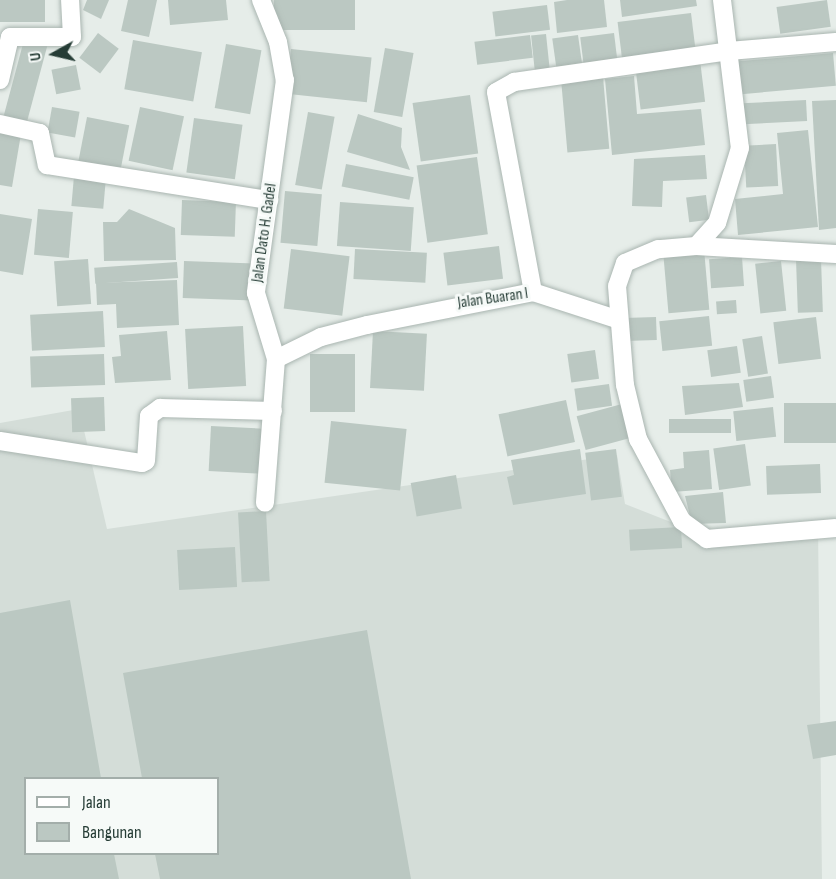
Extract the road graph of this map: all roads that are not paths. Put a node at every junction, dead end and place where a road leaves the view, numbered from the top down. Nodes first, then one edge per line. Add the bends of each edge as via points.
1 (70, 0) edge
2 (261, 0) edge
3 (722, 0) edge
4 (836, 42) edge
5 (729, 51) junction
6 (0, 80) edge
7 (0, 124) edge
8 (269, 200) junction
9 (696, 246) junction
10 (836, 254) edge
11 (533, 292) junction
12 (619, 320) junction
13 (276, 359) junction
14 (273, 411) junction
15 (0, 441) edge
16 (265, 503) dead end
17 (836, 528) edge

1 - 6 street via 72,37 10,37
2 - 8 street, Jalan Dato H. Gadel via 278,42 285,80
3 - 5 street
4 - 5 street
5 - 9 street via 740,148 717,223
5 - 11 street via 513,82 496,92
7 - 8 street via 40,133 47,165
8 - 13 street, Jalan Dato H. Gadel via 256,293
9 - 10 street
9 - 12 street via 658,249 625,263 617,286
11 - 12 street, Jalan Buaran I
11 - 13 street, Jalan Buaran I via 367,325 321,337
12 - 17 street via 638,439 682,521 707,539
13 - 14 street, Jalan Dato H. Gadel
14 - 15 street via 160,408 149,416 146,461 142,463
14 - 16 street, Jalan Dato H. Gadel

